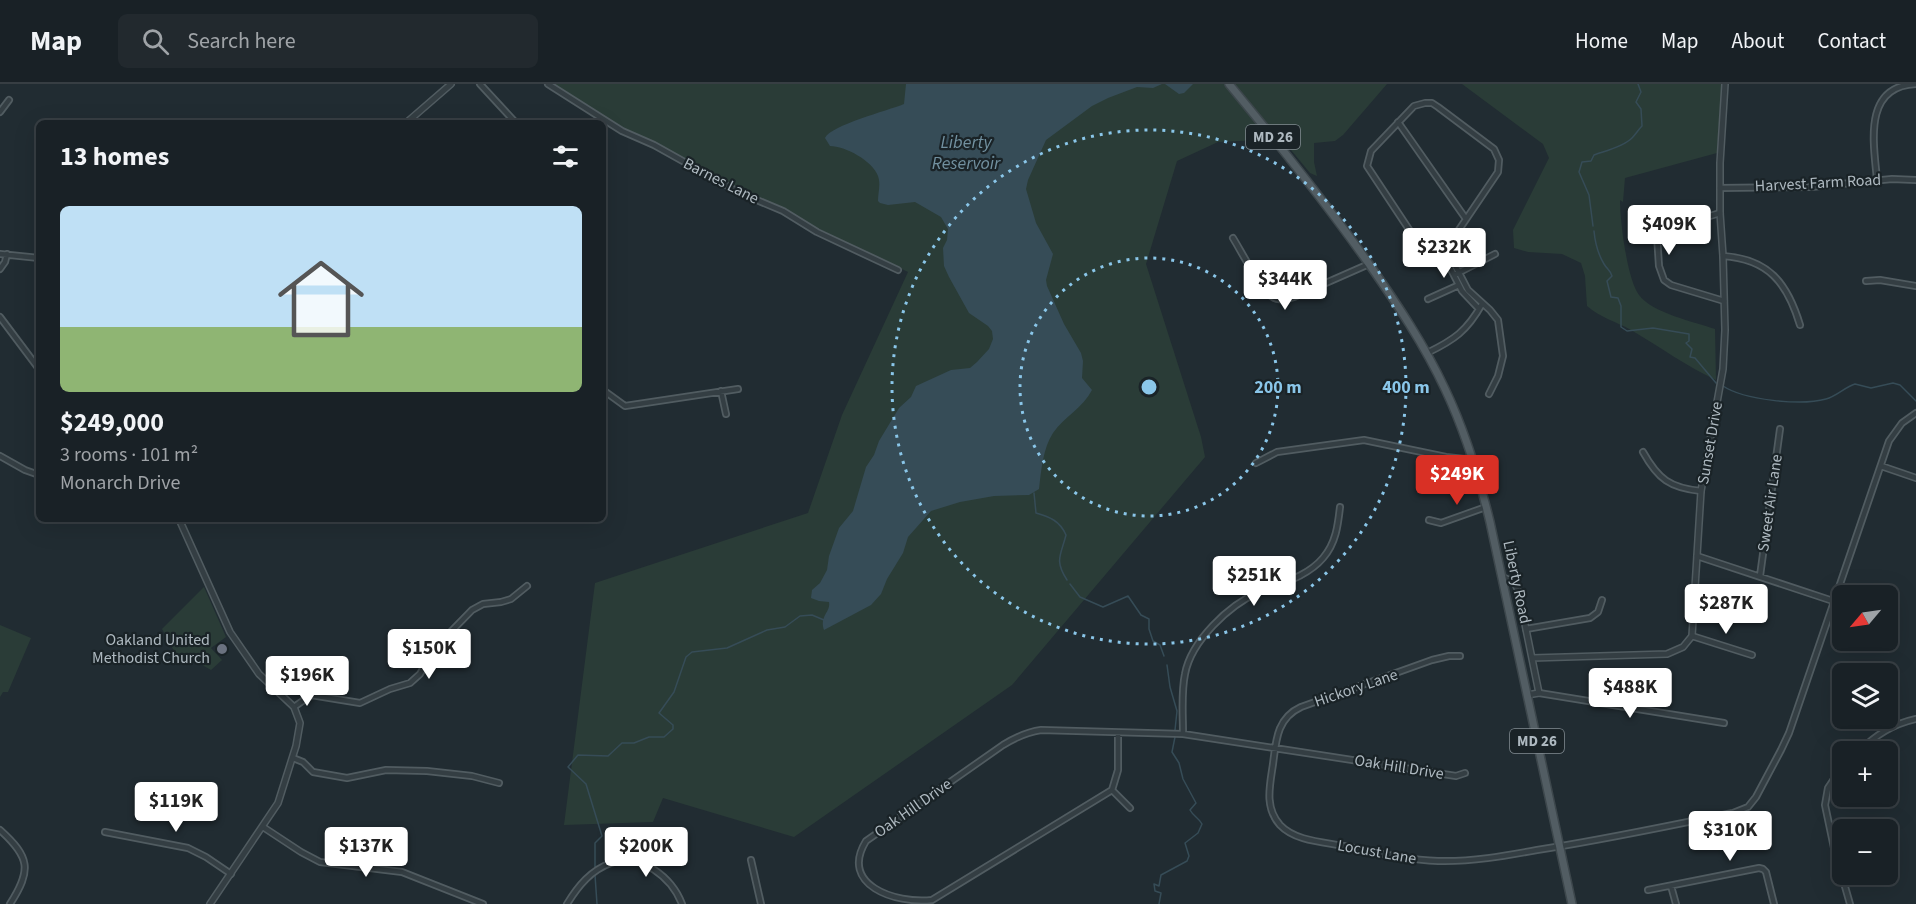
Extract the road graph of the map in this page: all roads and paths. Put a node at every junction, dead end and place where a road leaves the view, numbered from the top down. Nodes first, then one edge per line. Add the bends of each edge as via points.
1 (451, 84) edge
2 (480, 84) edge
3 (548, 84) edge
4 (1230, 84) edge
5 (1725, 84) edge
6 (1916, 84) edge
7 (9, 100) dead end
8 (0, 112) edge
9 (409, 120) edge
10 (513, 120) edge
11 (605, 120) edge
12 (606, 121) edge
13 (1398, 122) junction
14 (1877, 180) junction
15 (1916, 180) edge
16 (1720, 188) junction
17 (1720, 213) junction
18 (1466, 219) junction
19 (1233, 238) dead end
20 (1443, 247) junction
21 (0, 254) edge
22 (7, 254) junction
23 (1495, 254) dead end
24 (1723, 256) junction
25 (36, 258) edge
26 (1369, 264) junction
27 (0, 269) edge
28 (898, 270) dead end
29 (1456, 274) junction
30 (1866, 281) dead end
31 (1458, 285) junction
32 (1465, 285) junction
33 (1916, 286) edge
34 (1428, 299) dead end
35 (1724, 301) junction
36 (1480, 306) junction
37 (1, 320) edge
38 (1800, 325) dead end
39 (1427, 353) junction
40 (36, 365) edge
41 (738, 389) dead end
42 (721, 391) junction
43 (606, 392) edge
44 (1489, 394) dead end
45 (1916, 413) edge
46 (726, 414) dead end
47 (1780, 429) dead end
48 (1643, 452) dead end
49 (0, 456) edge
50 (1472, 457) junction
51 (1256, 463) dead end
52 (1881, 465) junction
53 (36, 474) edge
54 (1916, 478) edge
55 (1701, 491) junction
56 (1340, 507) dead end
57 (1486, 507) junction
58 (1429, 520) dead end
59 (180, 522) edge
60 (1697, 556) junction
61 (1760, 576) junction
62 (1502, 577) junction
63 (1839, 585) edge
64 (527, 586) dead end
65 (1602, 600) dead end
66 (1832, 602) edge
67 (1832, 605) edge
68 (1526, 629) junction
69 (1692, 636) junction
70 (1752, 655) dead end
71 (1460, 656) dead end
72 (1532, 658) junction
73 (1539, 693) junction
74 (1527, 695) junction
75 (294, 707) junction
76 (1916, 719) edge
77 (1724, 723) dead end
78 (1118, 733) junction
79 (1183, 734) junction
80 (1872, 741) edge
81 (1275, 747) junction
82 (293, 758) junction
83 (1465, 773) dead end
84 (1832, 782) edge
85 (499, 783) dead end
86 (1112, 790) junction
87 (1130, 808) dead end
88 (263, 827) junction
89 (0, 830) edge
90 (105, 832) dead end
91 (1559, 847) junction
92 (751, 860) dead end
93 (231, 874) junction
94 (1671, 886) junction
95 (1648, 891) dead end
96 (10, 904) edge
97 (210, 904) edge
98 (483, 904) edge
99 (567, 904) edge
100 (682, 904) edge
101 (761, 904) edge
102 (1572, 904) edge
103 (1676, 904) edge
104 (1774, 904) edge
105 (1850, 904) edge

1 - 9 street
2 - 10 street
3 - 11 street, Barnes Lane
4 - 26 main road, Liberty Road / MD 26 via 1317,191
5 - 16 street, Sunset Drive
6 - 14 street via 1896,90 1877,110 1873,129
7 - 8 street
12 - 28 street, Barnes Lane via 740,193
13 - 18 street
13 - 18 street via 1414,106 1432,103 1494,149 1499,160 1498,172
13 - 20 street via 1371,151 1368,171 1416,240 1426,247
14 - 15 street, Harvest Farm Road
14 - 16 street, Harvest Farm Road via 1811,187
16 - 17 street, Sunset Drive
17 - 24 street, Sunset Drive
17 - 35 street via 1663,230 1656,244 1664,280
18 - 20 street
19 - 26 street via 1265,290 1277,299 1294,297
20 - 29 street
21 - 22 street
22 - 25 street
22 - 27 street
23 - 29 street
24 - 35 street, Sunset Drive
24 - 38 street via 1749,259 1767,269 1789,298
26 - 39 main road, Liberty Road / MD 26
29 - 31 street
29 - 32 street
30 - 33 street
31 - 32 street
31 - 34 street
31 - 36 street via 1466,298
32 - 36 street
35 - 55 street, Sunset Drive via 1723,369
36 - 39 street via 1457,337
36 - 44 street via 1498,320 1502,347 1501,368
37 - 40 street
39 - 50 main road, Liberty Road / MD 26
41 - 42 street
42 - 43 street via 628,406
42 - 46 street
45 - 52 street, Locust Lane via 1895,431
47 - 61 street, Sweet Air Lane
48 - 55 street via 1665,481
49 - 53 street
50 - 51 street via 1446,457 1364,440 1277,452
50 - 57 main road, Liberty Road / MD 26
52 - 54 street
52 - 63 street, Locust Lane
55 - 60 street, Sunset Drive
56 - 79 street via 1334,539 1317,564 1238,603 1197,646 1185,674
57 - 58 street via 1441,523
57 - 62 main road, Liberty Road / MD 26
59 - 75 street via 230,632 259,674
60 - 61 street
60 - 69 street, Sunset Drive
61 - 66 street
62 - 68 street via 1517,586
62 - 74 main road, Liberty Road / MD 26
64 - 75 street via 511,599 472,610 434,649 411,683 360,703 311,695
65 - 68 street via 1598,612 1590,618
67 - 91 street, Locust Lane via 1782,750 1748,807
68 - 72 street
69 - 70 street
69 - 72 street via 1683,647 1667,654
71 - 81 street, Hickory Lane via 1442,657 1290,712 1280,726
72 - 73 street
73 - 74 street
73 - 77 street
74 - 91 main road, Liberty Road / MD 26
75 - 82 street via 300,728
76 - 80 street via 1896,725
78 - 79 street, Oak Hill Drive
78 - 86 street via 1118,770
78 - 86 street, Oak Hill Drive via 1041,730 1015,737 866,842 860,854 861,878 871,890 887,899 921,904
79 - 81 street, Oak Hill Drive
81 - 83 street, Oak Hill Drive via 1456,776
81 - 91 street, Locust Lane via 1269,804 1279,824 1300,837 1438,861 1473,860
82 - 85 street via 313,772 347,778 386,770 427,771
82 - 88 street via 281,796
84 - 105 street via 1824,806
86 - 87 street
88 - 93 street
88 - 98 street via 320,862 402,872
89 - 96 street via 14,843 24,862 22,885
90 - 93 street via 188,848
91 - 102 main road, Liberty Road / MD 26
92 - 101 street
93 - 97 street
94 - 95 street
94 - 103 street
94 - 104 street via 1763,869
99 - 100 street via 589,876 617,862 632,862 659,872

